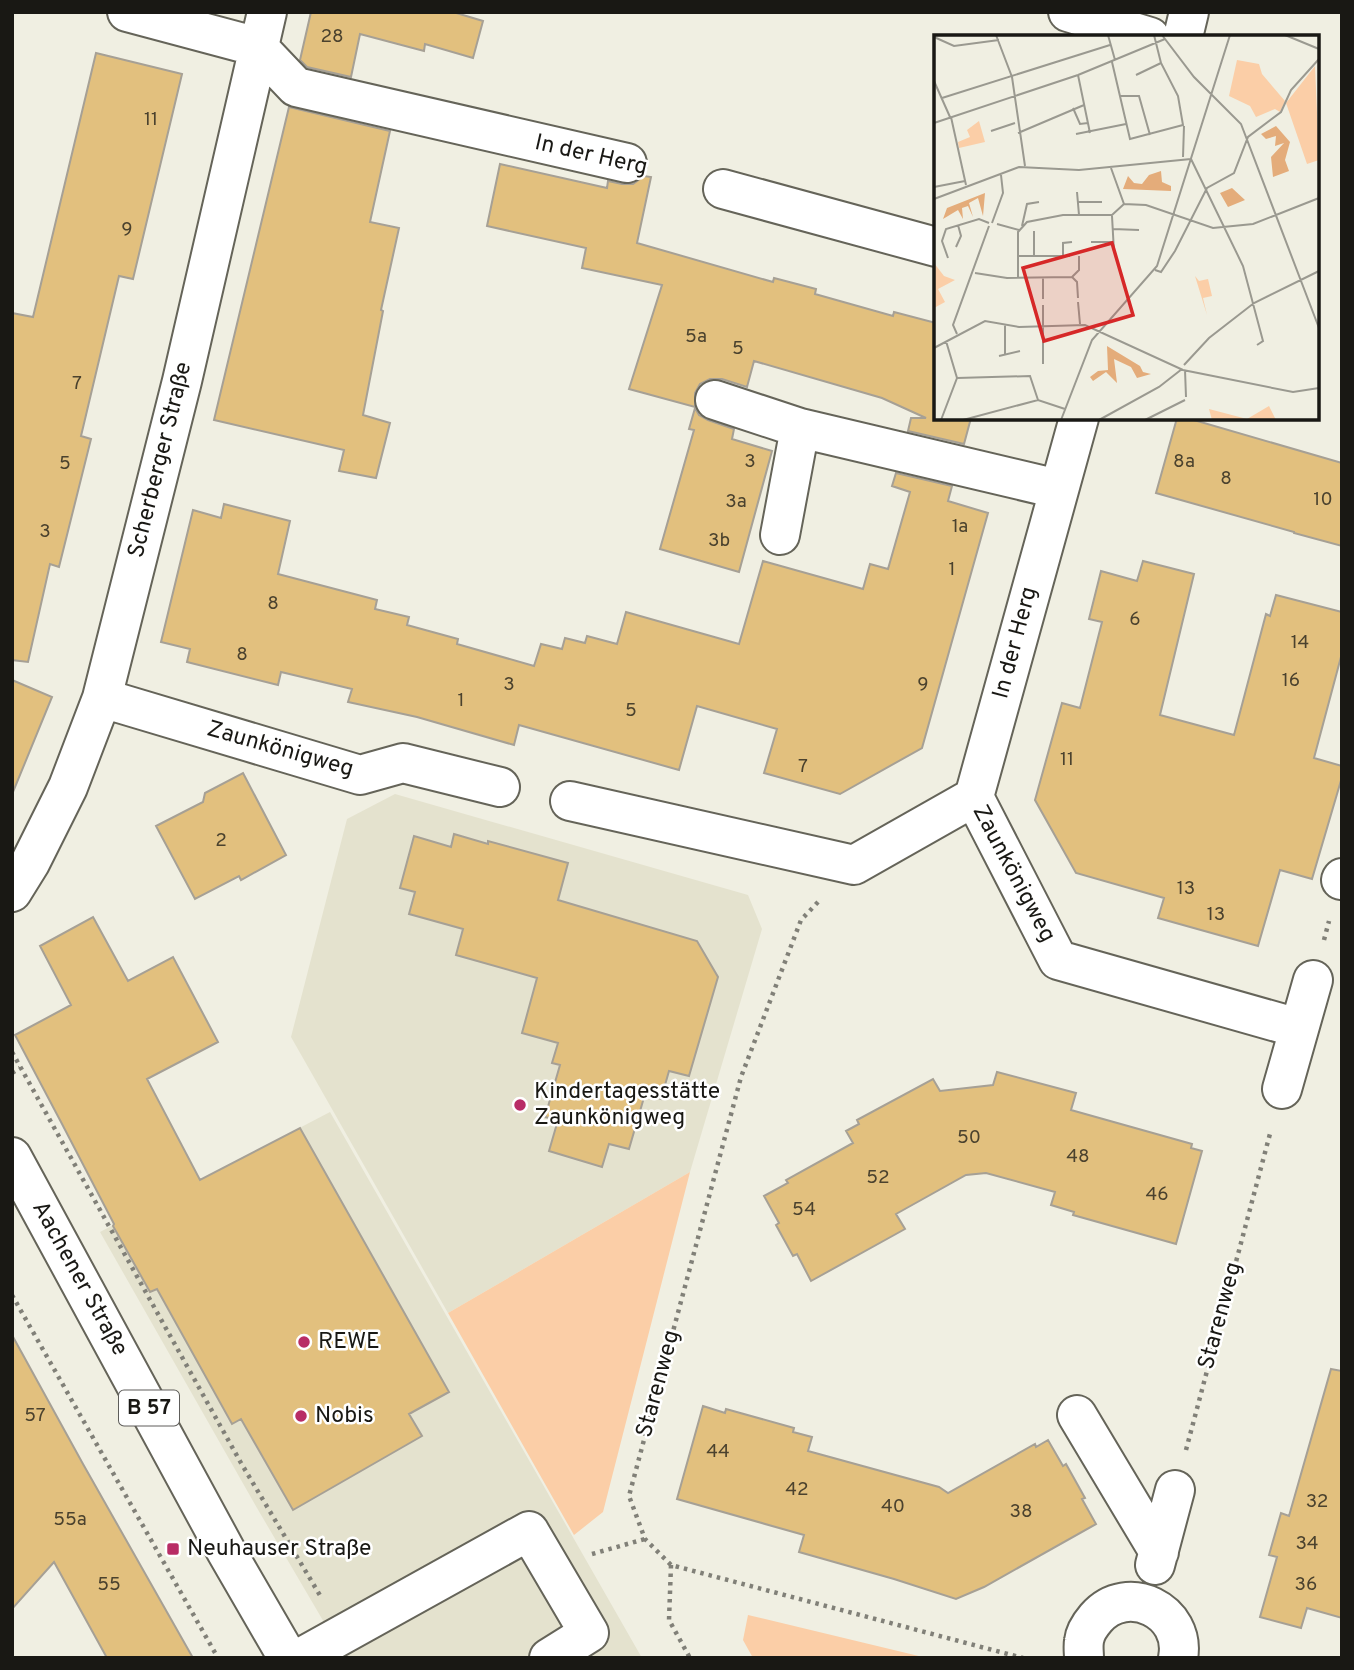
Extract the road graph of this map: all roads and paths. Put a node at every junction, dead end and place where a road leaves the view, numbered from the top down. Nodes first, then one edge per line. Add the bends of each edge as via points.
1 (127, 12) edge
2 (1068, 12) edge
3 (1189, 12) edge
4 (262, 30) edge
5 (1143, 35) edge
6 (1183, 35) edge
7 (627, 163) dead end
8 (723, 189) dead end
9 (934, 246) edge
10 (715, 400) dead end
11 (1078, 420) edge
12 (800, 428) junction
13 (1058, 489) junction
14 (780, 535) dead end
15 (102, 698) junction
16 (500, 787) dead end
17 (974, 797) junction
18 (570, 801) dead end
19 (854, 865) junction
20 (1341, 879) edge
21 (12, 892) edge
22 (1313, 980) joint
23 (1298, 1028) junction
24 (12, 1052) edge
25 (20, 1068) junction
26 (12, 1073) edge
27 (1282, 1089) joint
28 (12, 1157) edge
29 (12, 1295) edge
30 (1077, 1415) dead end
31 (1175, 1490) joint
32 (645, 1539) junction
33 (1159, 1552) junction
34 (671, 1565) junction
35 (550, 1566) junction
36 (1146, 1603) junction
37 (343, 1634) junction
38 (1187, 1656) edge
39 (218, 1658) edge
40 (288, 1658) edge
41 (300, 1658) edge
42 (549, 1658) edge
43 (690, 1658) edge
44 (1023, 1658) edge
45 (1084, 1658) edge

1 - 4 street
2 - 5 street
3 - 6 street
4 - 7 street, In der Herg via 296,87
4 - 15 street, Scherberger Straße via 182,381
8 - 9 street
10 - 12 street
11 - 13 street, In der Herg
12 - 13 street
12 - 14 street
13 - 17 street, In der Herg
15 - 16 street, Zaunkönigweg via 360,775 403,763
15 - 21 street, Scherberger Straße via 68,787
17 - 19 street, Zaunkönigweg
17 - 23 street, Zaunkönigweg via 1058,960
18 - 19 street
19 - 32 path, Starenweg via 801,920 741,1077 629,1496
20 - 22 path
22 - 23 street
23 - 27 street
24 - 25 path
25 - 26 path
25 - 37 path via 234,1451
27 - 31 path, Starenweg
28 - 40 street, Aachener Straße / B 57
29 - 39 path
30 - 33 street
31 - 33 street
32 - 34 path, Starenweg
32 - 35 path
33 - 36 street
34 - 43 path via 669,1620
34 - 44 path
35 - 37 street via 529,1531
35 - 42 street via 589,1633
36 - 38 street via 1172,1622
36 - 45 street via 1121,1602 1100,1613 1089,1626
37 - 41 street

